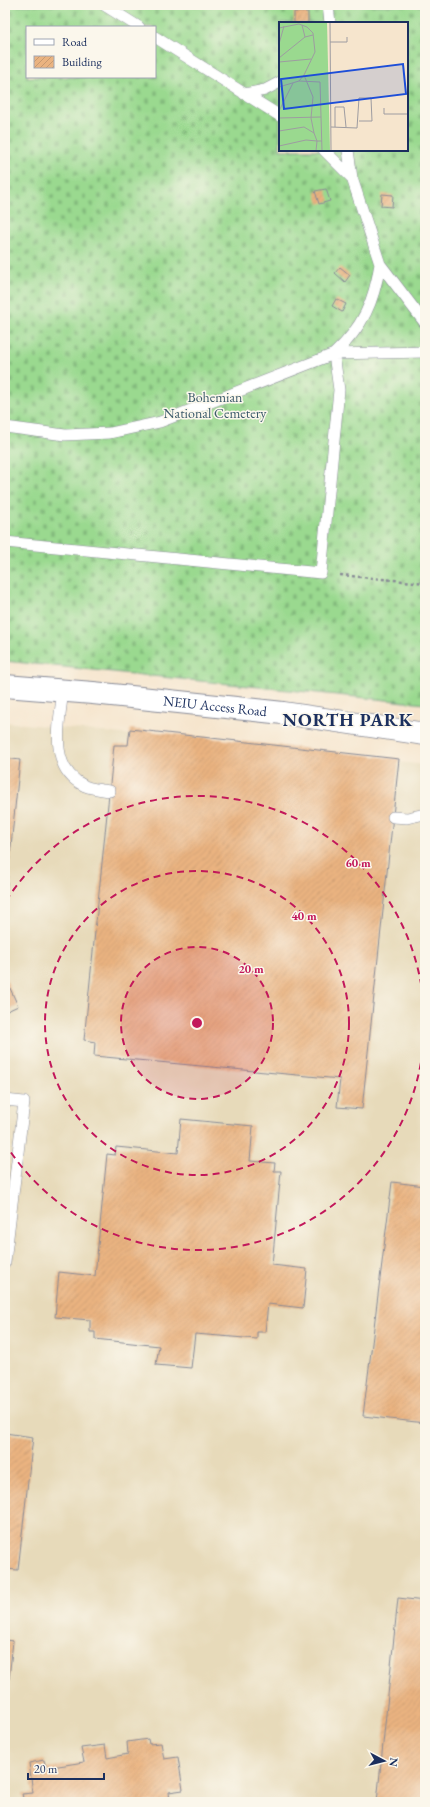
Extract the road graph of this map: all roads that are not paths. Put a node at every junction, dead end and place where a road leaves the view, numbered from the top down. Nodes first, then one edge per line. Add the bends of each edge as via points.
1 (104, 5) edge
2 (328, 5) edge
3 (330, 22) edge
4 (137, 26) edge
5 (156, 38) edge
6 (279, 83) edge
7 (244, 94) junction
8 (279, 115) edge
9 (325, 151) edge
10 (348, 151) edge
11 (352, 178) junction
12 (380, 264) junction
13 (425, 323) edge
14 (425, 352) edge
15 (334, 354) junction
16 (5, 428) edge
17 (5, 542) edge
18 (5, 686) edge
19 (63, 691) junction
20 (425, 734) edge
21 (110, 791) dead end
22 (425, 814) edge
23 (393, 817) dead end
24 (5, 1100) edge
25 (5, 1262) edge

1 - 4 lane
2 - 3 lane
5 - 7 lane
6 - 7 lane via 265,90
7 - 8 lane
9 - 11 lane
10 - 11 lane
11 - 12 lane
12 - 13 lane
12 - 15 lane via 370,306 350,339
14 - 15 lane
15 - 16 lane via 160,422 110,433 65,436
15 - 17 lane via 338,371 339,397 321,573
18 - 19 street, NEIU Access Road
19 - 20 street, NEIU Access Road via 283,712
19 - 21 lane via 58,731 58,748 62,763 71,776 86,786
22 - 23 lane via 407,818
24 - 25 lane via 24,1102

